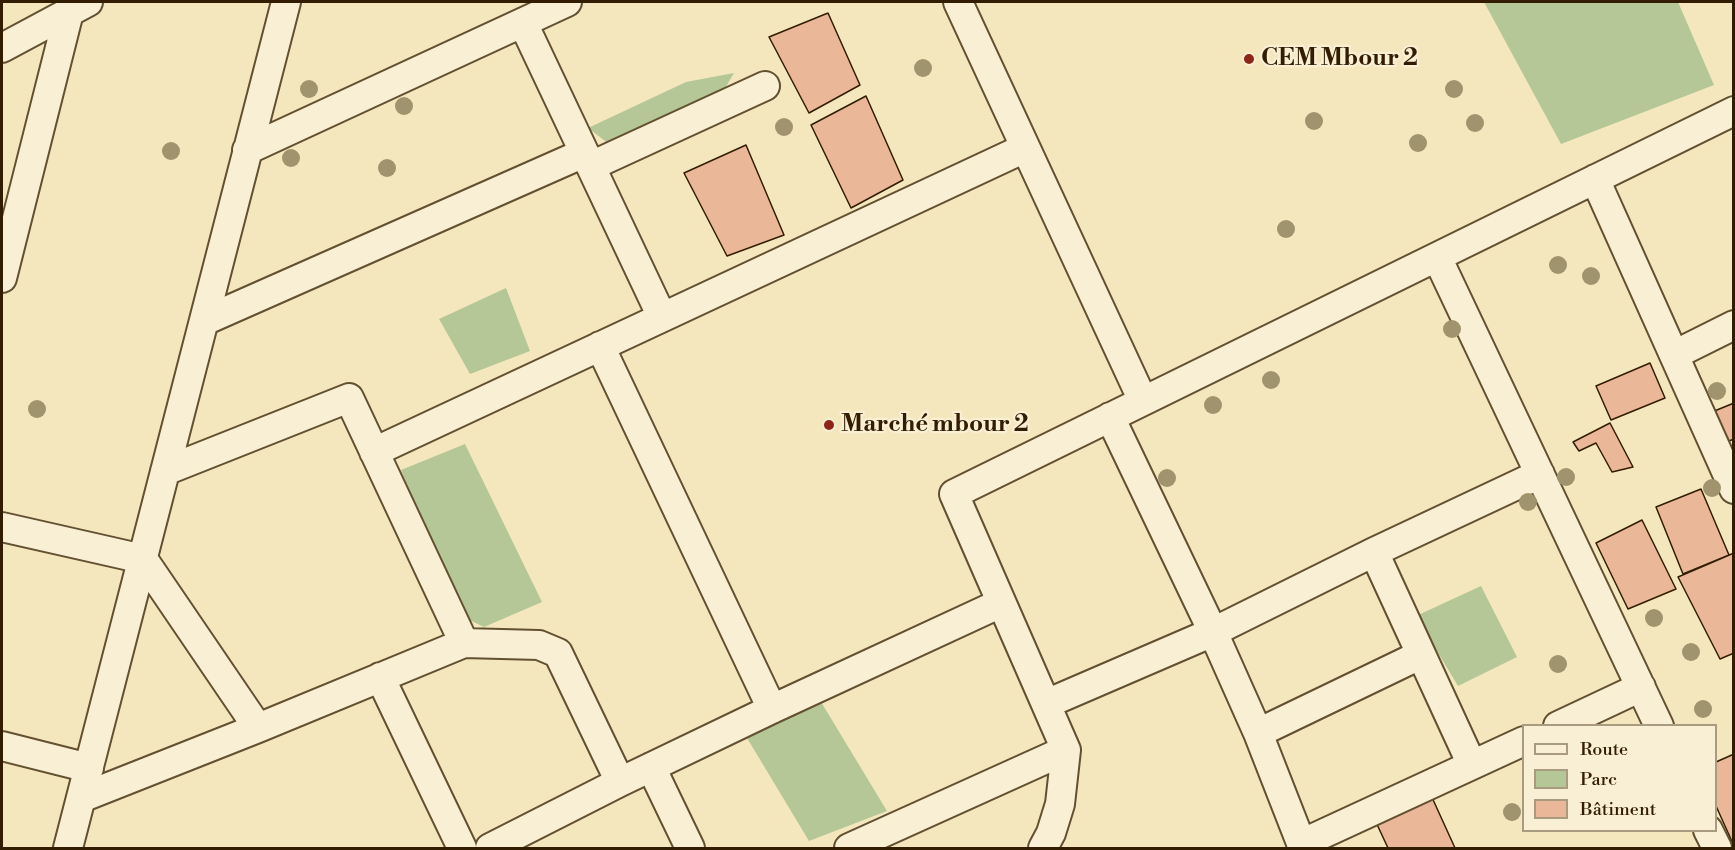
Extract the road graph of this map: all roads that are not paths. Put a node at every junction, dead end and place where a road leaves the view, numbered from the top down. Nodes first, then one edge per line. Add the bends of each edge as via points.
1 (286, 2) edge
2 (958, 2) edge
3 (78, 7) edge
4 (544, 9) edge
5 (2, 48) edge
6 (765, 86) dead end
7 (1730, 116) edge
8 (1026, 148) junction
9 (248, 150) junction
10 (588, 160) junction
11 (1595, 179) junction
12 (9, 215) edge
13 (1437, 257) junction
14 (2, 278) edge
15 (662, 317) junction
16 (204, 321) junction
17 (1734, 325) edge
18 (600, 346) junction
19 (1674, 355) junction
20 (1143, 401) junction
21 (1110, 417) junction
22 (374, 452) junction
23 (1726, 453) edge
24 (165, 471) junction
25 (1540, 474) junction
26 (1734, 489) edge
27 (2, 527) edge
28 (1374, 552) junction
29 (142, 559) junction
30 (1001, 603) junction
31 (1214, 632) junction
32 (464, 643) junction
33 (1420, 655) junction
34 (380, 676) junction
35 (1641, 687) junction
36 (1046, 704) junction
37 (772, 709) junction
38 (1562, 724) edge
39 (1658, 724) edge
40 (258, 728) junction
41 (1258, 733) junction
42 (1522, 742) edge
43 (2, 746) edge
44 (1066, 750) junction
45 (1472, 765) junction
46 (651, 767) junction
47 (89, 768) junction
48 (620, 782) junction
49 (81, 798) junction
50 (1708, 832) edge
51 (1302, 846) edge
52 (68, 849) edge
53 (462, 849) edge
54 (490, 849) edge
55 (690, 849) edge
56 (849, 849) edge
57 (1043, 849) edge
58 (1717, 849) edge

1 - 9 street
2 - 8 street
3 - 5 street
3 - 12 street
4 - 9 street
4 - 10 street
6 - 10 street
7 - 11 street
8 - 15 street
8 - 20 street
9 - 16 street
10 - 15 street
10 - 16 street
11 - 13 street
11 - 19 street
12 - 14 street
13 - 20 street
13 - 25 street
15 - 18 street
16 - 24 street
17 - 19 street
18 - 22 street
18 - 37 street
19 - 23 street
20 - 21 street
21 - 30 street via 954,494
21 - 31 street
22 - 24 street via 349,398
22 - 32 street
23 - 26 street
24 - 29 street
25 - 28 street
25 - 35 street
27 - 29 street
28 - 31 street
28 - 33 street
29 - 40 street
29 - 47 street
30 - 36 street
30 - 37 street
31 - 36 street
31 - 41 street
32 - 34 street
32 - 48 street via 539,645 558,653
33 - 41 street
33 - 45 street
34 - 40 street
34 - 53 street
35 - 38 street
35 - 39 street
36 - 44 street
37 - 46 street
40 - 49 street
41 - 51 street
42 - 45 street
43 - 47 street
44 - 56 street
44 - 57 street via 1060,804
45 - 51 street
46 - 48 street
46 - 55 street
47 - 49 street
48 - 54 street
49 - 52 street
50 - 58 street

